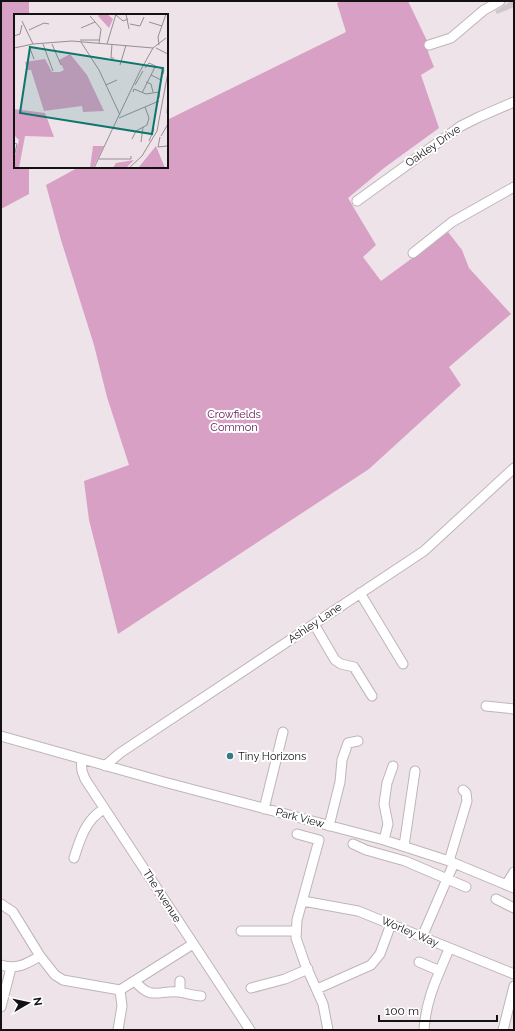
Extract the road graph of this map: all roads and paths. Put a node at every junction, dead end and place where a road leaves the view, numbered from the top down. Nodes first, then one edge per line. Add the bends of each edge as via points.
1 (500, 1) edge
2 (429, 46) dead end
3 (514, 102) edge
4 (514, 187) edge
5 (357, 201) dead end
6 (413, 253) dead end
7 (514, 468) edge
8 (360, 593) junction
9 (314, 624) junction
10 (403, 664) dead end
11 (372, 696) dead end
12 (486, 706) dead end
13 (514, 709) edge
14 (283, 732) dead end
15 (1, 736) edge
16 (358, 741) dead end
17 (81, 759) junction
18 (105, 766) junction
19 (393, 766) dead end
20 (415, 771) dead end
21 (463, 790) dead end
22 (104, 809) junction
23 (264, 809) junction
24 (329, 826) junction
25 (297, 834) dead end
26 (384, 840) junction
27 (353, 844) dead end
28 (404, 846) junction
29 (74, 858) dead end
30 (451, 862) junction
31 (514, 872) edge
32 (446, 880) junction
33 (466, 887) dead end
34 (510, 887) edge
35 (496, 899) dead end
36 (303, 901) junction
37 (1, 904) edge
38 (514, 908) edge
39 (391, 924) junction
40 (241, 931) dead end
41 (296, 931) junction
42 (422, 937) junction
43 (193, 944) junction
44 (449, 950) junction
45 (40, 956) junction
46 (419, 962) dead end
47 (1, 965) edge
48 (11, 968) junction
49 (308, 969) junction
50 (440, 971) junction
51 (514, 974) edge
52 (135, 981) junction
53 (180, 981) dead end
54 (514, 986) edge
55 (251, 988) dead end
56 (317, 989) junction
57 (120, 990) junction
58 (180, 992) junction
59 (201, 996) dead end
60 (1, 1007) edge
61 (118, 1030) edge
62 (250, 1030) edge
63 (328, 1030) edge
64 (424, 1030) edge
65 (503, 1030) edge

1 - 2 street via 484,10 451,38
3 - 5 street, Oakley Drive via 461,126
4 - 6 street via 452,222
7 - 8 street, Ashley Lane via 429,546
8 - 9 street, Ashley Lane
8 - 10 street
9 - 11 street via 335,660 354,667
9 - 18 street, Ashley Lane via 126,749
12 - 13 street
14 - 23 street
15 - 17 street, Park View
16 - 24 street via 348,743 342,760 340,782
17 - 18 street, Park View
17 - 22 street, The Avenue via 85,780
18 - 23 street, Park View
19 - 26 street via 384,804 388,824
20 - 28 street
21 - 30 street via 467,801
22 - 29 street via 93,817 86,827
22 - 43 street, The Avenue
23 - 24 street, Park View
24 - 26 street, Park View
25 - 36 street via 319,840
26 - 28 street, Park View
27 - 32 street via 404,861
28 - 30 street, Park View
30 - 32 street
30 - 34 street, Park View
31 - 34 street
32 - 33 street
32 - 42 street
35 - 38 street
36 - 39 street, Worley Way via 358,911
36 - 41 street
37 - 45 street via 13,912
39 - 42 street, Worley Way
39 - 56 street via 376,960 371,965
40 - 41 street
41 - 49 street via 299,948
42 - 44 street, Worley Way
43 - 52 street
43 - 62 street, The Avenue
44 - 50 street
44 - 51 street, Worley Way
45 - 48 street via 20,967
45 - 57 street via 49,969 63,980
46 - 50 street
47 - 48 street
48 - 60 street
49 - 55 street via 285,979
49 - 56 street
50 - 64 street via 426,1009
52 - 57 street
52 - 58 street via 148,993
53 - 58 street
54 - 65 street
56 - 63 street
57 - 61 street via 122,1006
58 - 59 street

